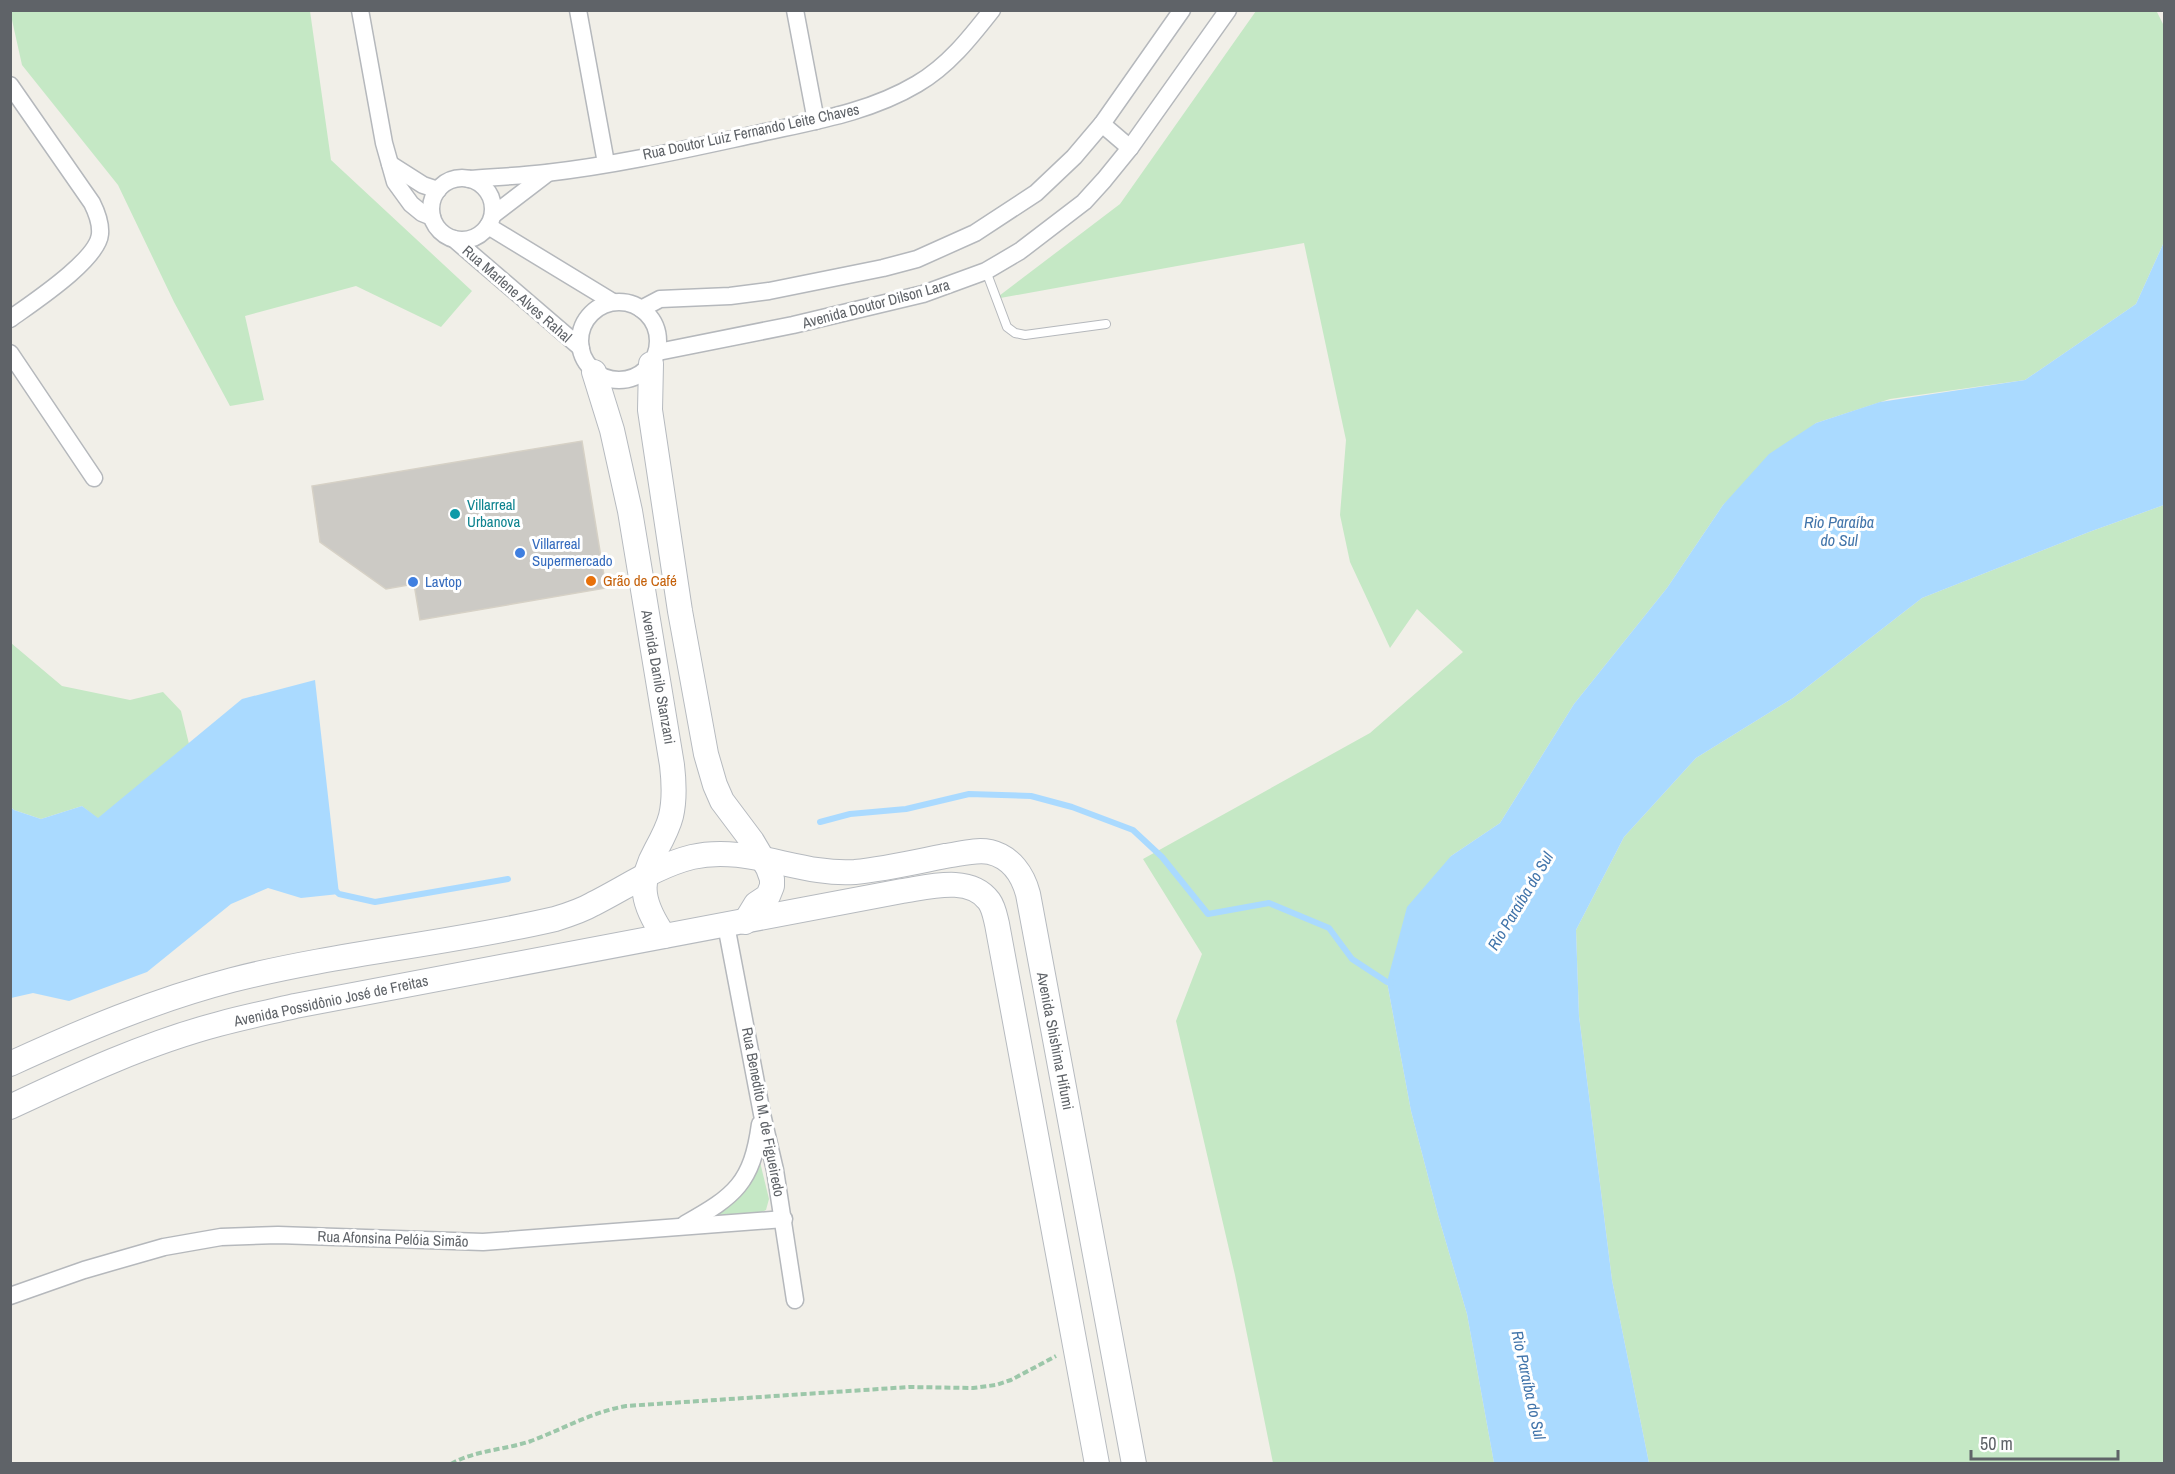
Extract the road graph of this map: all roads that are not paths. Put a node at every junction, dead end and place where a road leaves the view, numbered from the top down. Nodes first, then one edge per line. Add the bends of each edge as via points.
1 (360, 10) edge
2 (578, 10) edge
3 (795, 10) edge
4 (992, 10) edge
5 (1182, 10) edge
6 (1228, 10) edge
7 (10, 85) edge
8 (816, 120) junction
9 (1102, 124) junction
10 (1130, 147) junction
11 (606, 163) junction
12 (390, 164) junction
13 (548, 173) junction
14 (469, 179) junction
15 (438, 189) junction
16 (432, 218) junction
17 (490, 221) junction
18 (454, 239) junction
19 (986, 271) junction
20 (613, 302) junction
21 (641, 309) junction
22 (10, 319) edge
23 (1106, 324) dead end
24 (580, 348) junction
25 (10, 353) edge
26 (654, 358) junction
27 (594, 372) junction
28 (94, 478) dead end
29 (767, 858) junction
30 (637, 880) junction
31 (736, 923) junction
32 (664, 936) junction
33 (10, 1064) edge
34 (10, 1107) edge
35 (762, 1114) junction
36 (784, 1220) junction
37 (681, 1227) junction
38 (10, 1296) edge
39 (795, 1300) dead end
40 (1097, 1464) edge
41 (1134, 1464) edge

1 - 12 street
2 - 11 street
3 - 8 street
4 - 8 street, Rua Doutor Luiz Fernando Leite Chaves via 964,45 919,83 854,112
5 - 9 street
6 - 10 street, Avenida Doutor Dilson Lara
7 - 22 street via 92,203 100,234 95,249 84,261
8 - 11 street, Rua Doutor Luiz Fernando Leite Chaves
9 - 10 street
9 - 21 street via 1036,193 975,233 939,251 823,281 730,296 660,299
10 - 19 street, Avenida Doutor Dilson Lara via 1084,202 1029,245
11 - 13 street, Rua Doutor Luiz Fernando Leite Chaves
12 - 15 street via 423,185
12 - 16 street via 405,198
13 - 14 street, Rua Doutor Luiz Fernando Leite Chaves
13 - 17 street, Rua Doutor Luiz Fernando Leite Chaves
14 - 15 street via 448,181
14 - 17 street via 486,190 491,199
15 - 16 street via 431,202
16 - 18 street via 444,235
17 - 18 street via 473,238
17 - 20 street
18 - 24 street, Rua Marlene Alves Rahal
19 - 23 lane via 1007,327 1015,333 1026,335
19 - 26 street, Avenida Doutor Dilson Lara via 891,303
20 - 21 street
20 - 24 street via 591,314 580,336
21 - 26 street via 656,327
24 - 27 street
25 - 28 street
26 - 27 street via 644,372 624,380
26 - 29 street via 652,422 706,754 722,801
27 - 30 street, Avenida Danilo Stanzani via 628,500 672,765 671,815 664,836
29 - 30 street, Avenida Shishima Hifumi via 692,857
29 - 31 street via 772,886 768,896
29 - 41 street, Avenida Shishima Hifumi via 807,869 855,872 981,851 999,855 1021,875 1032,915
30 - 32 street
30 - 33 street via 555,920 268,973 191,992 78,1033
31 - 32 street, Avenida Possidônio José de Freitas
31 - 35 street, Rua Benedito M. de Figueiredo
31 - 40 street via 938,886 972,888 989,901 997,924
32 - 34 street, Avenida Possidônio José de Freitas via 218,1024 143,1049
35 - 36 street, Rua Benedito M. de Figueiredo
35 - 37 street via 758,1146 744,1179 718,1206
36 - 37 street, Rua Afonsina Pelóia Simão
36 - 39 street, Rua Benedito M. de Figueiredo
37 - 38 street, Rua Afonsina Pelóia Simão via 483,1242 278,1235 221,1237 164,1247

